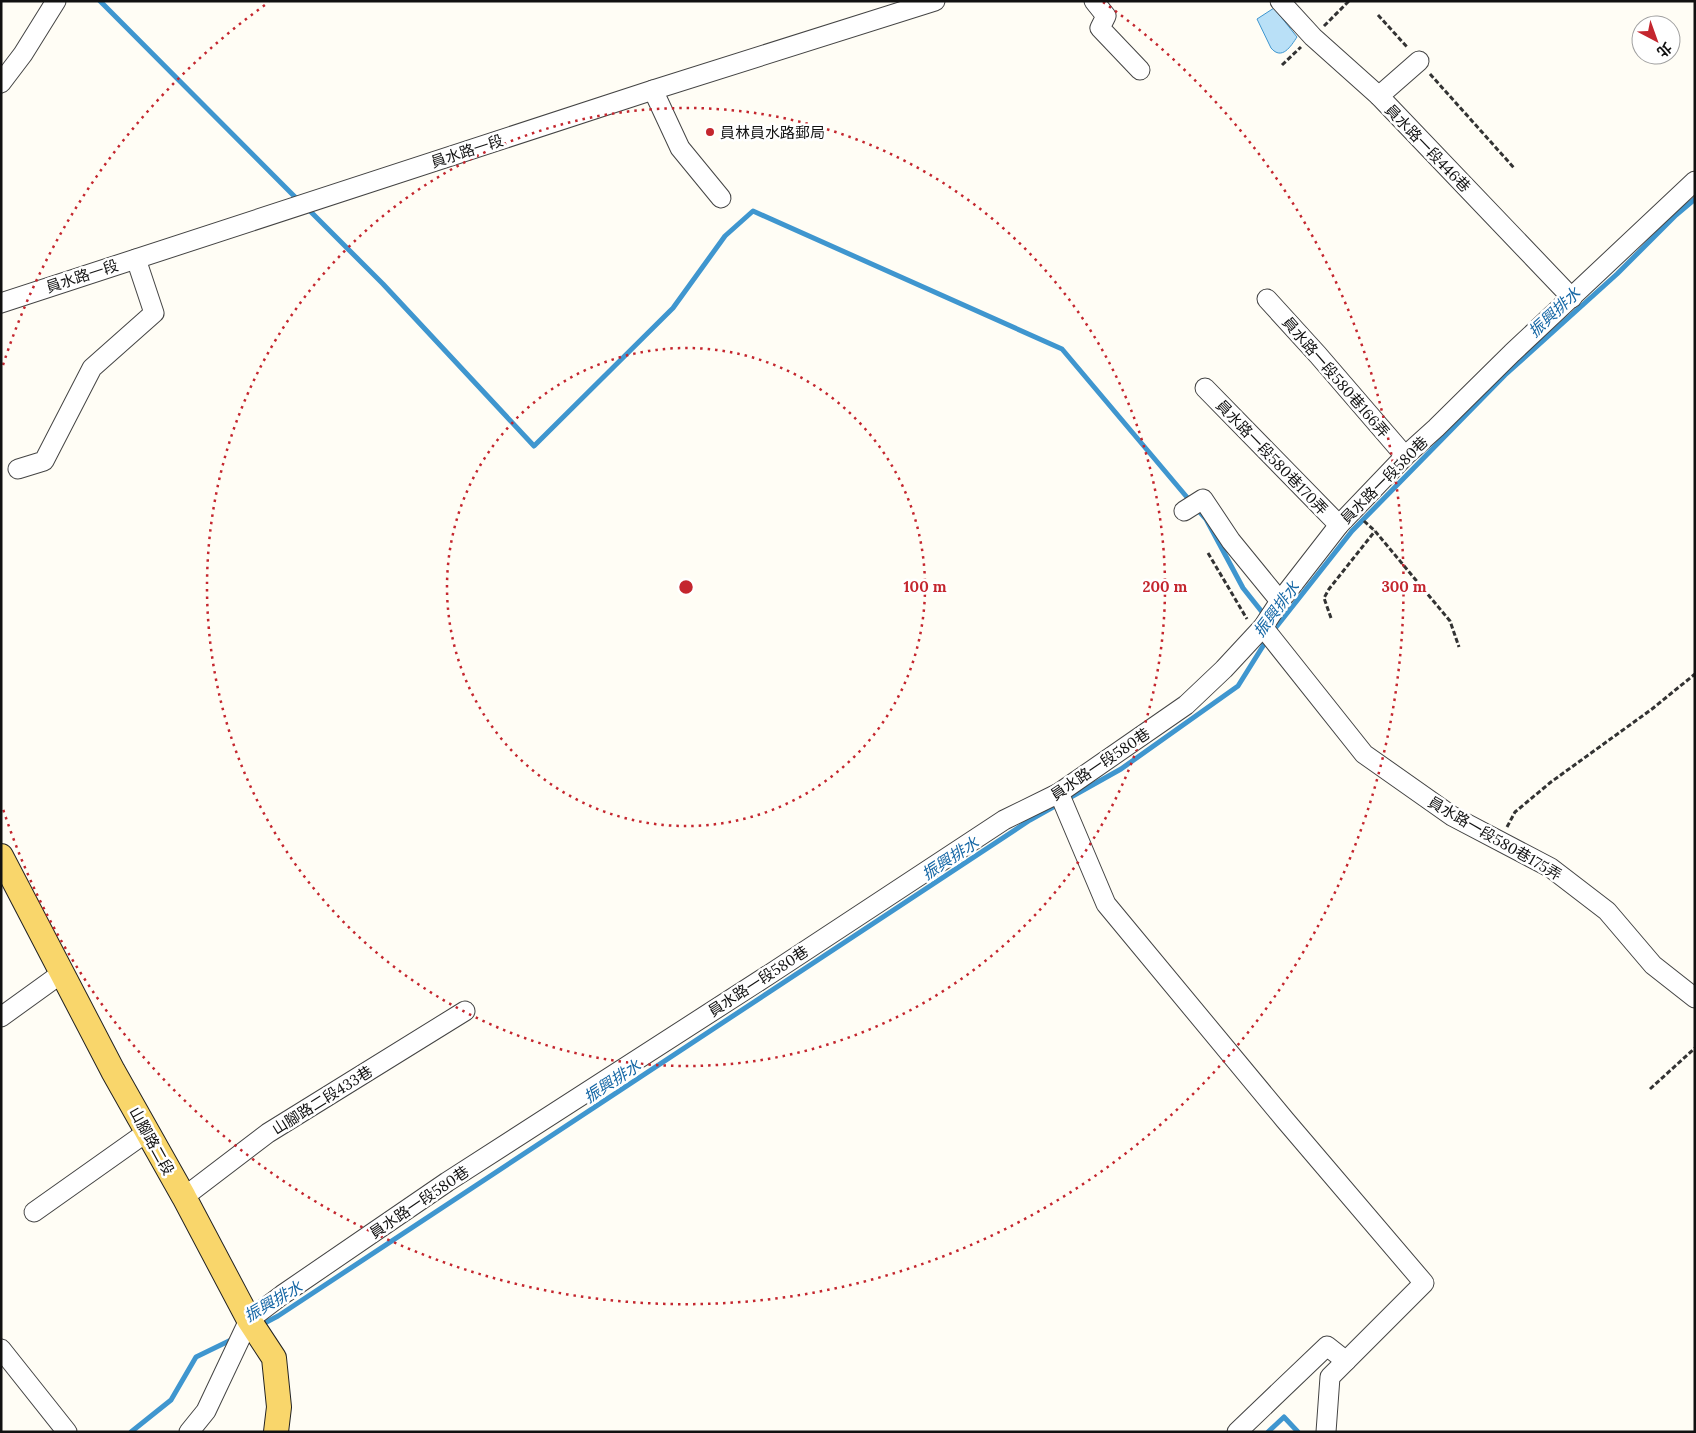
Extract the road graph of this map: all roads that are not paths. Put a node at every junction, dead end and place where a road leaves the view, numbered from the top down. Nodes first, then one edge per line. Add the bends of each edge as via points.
1 (56, 1) edge
2 (934, 1) edge
3 (1094, 1) edge
4 (1280, 1) edge
5 (1419, 61) road end
6 (1140, 70) dead end
7 (1, 83) edge
8 (653, 90) junction
9 (1379, 96) junction
10 (1695, 181) edge
11 (721, 198) dead end
12 (136, 259) junction
13 (1572, 298) junction
14 (1267, 299) dead end
15 (1, 303) edge
16 (1205, 388) dead end
17 (1405, 456) junction
18 (18, 469) dead end
19 (1184, 511) dead end
20 (1339, 525) junction
21 (1280, 601) junction
22 (1260, 631) junction
23 (1058, 793) junction
24 (1, 856) edge
25 (62, 973) junction
26 (1695, 998) edge
27 (465, 1011) dead end
28 (1, 1017) edge
29 (147, 1132) junction
30 (184, 1197) junction
31 (34, 1212) dead end
32 (250, 1320) junction
33 (1, 1349) edge
34 (1346, 1361) junction
35 (67, 1432) edge
36 (189, 1432) edge
37 (276, 1432) edge
38 (1237, 1432) edge
39 (1326, 1432) edge

1 - 7 street
2 - 8 street, 員水路一段
3 - 6 street via 1106,16 1100,28
4 - 9 street, 員水路一段446巷 via 1313,37
5 - 9 street
8 - 11 street via 680,148
8 - 12 street, 員水路一段
9 - 13 street, 員水路一段446巷
10 - 13 street, 員水路一段580巷
12 - 15 street, 員水路一段
12 - 18 street via 154,313 92,368 44,461
13 - 17 street, 員水路一段580巷
14 - 17 street, 員水路一段580巷166弄
16 - 20 street, 員水路一段580巷170弄
17 - 20 street, 員水路一段580巷
19 - 21 street via 1204,499 1231,542
20 - 21 street, 員水路一段580巷
21 - 22 street, 員水路一段580巷
22 - 23 street, 員水路一段580巷 via 1186,705
22 - 26 street, 員水路一段580巷175弄 via 1364,754 1452,816 1551,868 1607,911 1653,965
23 - 32 street, 員水路一段580巷 via 1004,820 455,1177
23 - 34 street via 1106,904 1424,1283
24 - 25 main road, 山腳路二段
25 - 28 street
25 - 29 main road, 山腳路二段
27 - 30 street, 山腳路二段433巷 via 268,1133
29 - 30 main road, 山腳路二段
29 - 31 street
30 - 32 main road, 山腳路二段
32 - 36 street via 206,1412
32 - 37 main road, 山腳路二段 via 274,1358 279,1407
33 - 35 street
34 - 38 street via 1328,1346
34 - 39 street via 1330,1377

